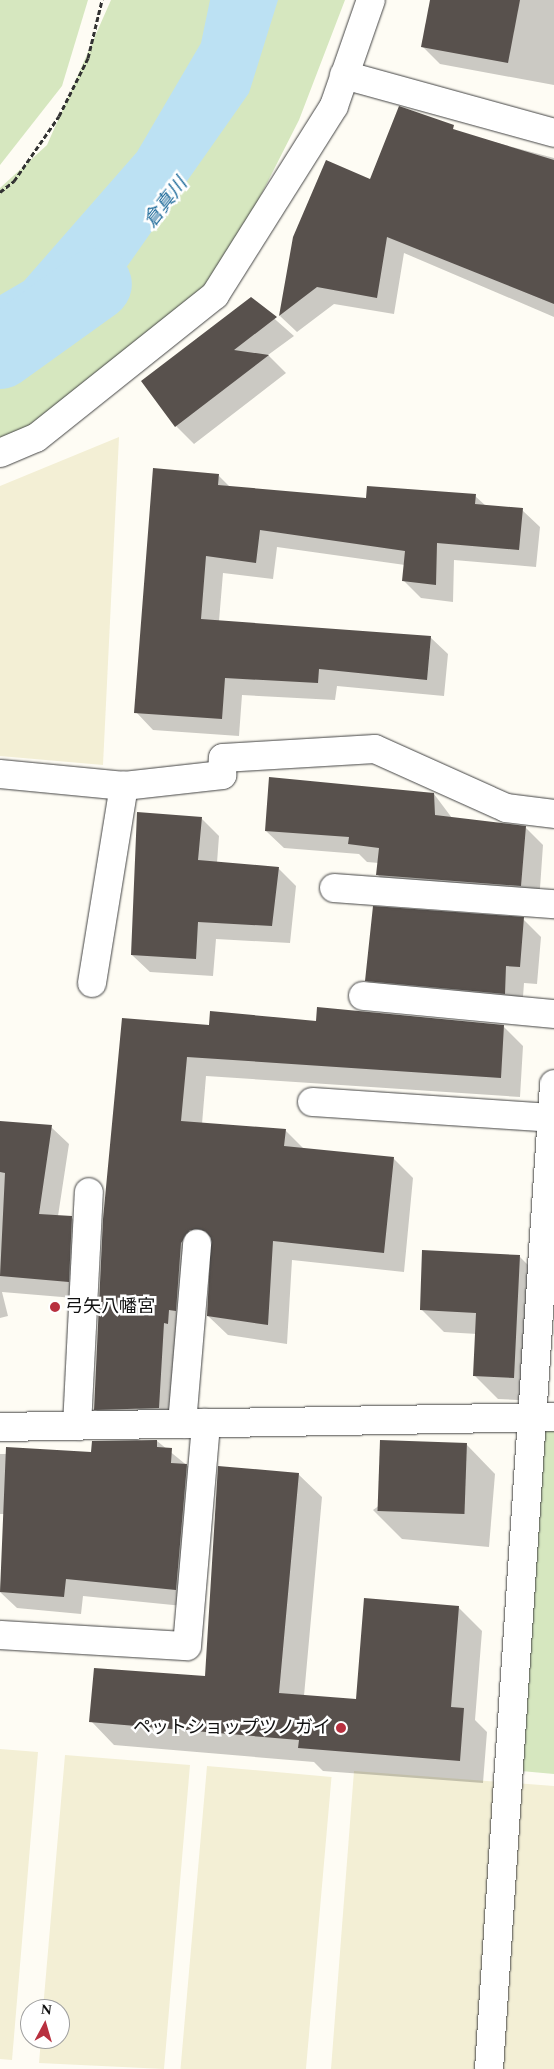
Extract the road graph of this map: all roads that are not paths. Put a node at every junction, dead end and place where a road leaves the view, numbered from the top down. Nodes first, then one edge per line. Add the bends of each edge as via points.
1 (371, 0) edge
2 (344, 75) junction
3 (554, 132) edge
4 (0, 454) edge
5 (0, 774) edge
6 (124, 786) junction
7 (554, 814) edge
8 (334, 888) dead end
9 (554, 904) edge
10 (92, 983) dead end
11 (363, 996) dead end
12 (554, 1014) edge
13 (554, 1084) edge
14 (312, 1102) dead end
15 (552, 1118) junction
16 (90, 1192) dead end
17 (197, 1244) dead end
18 (544, 1417) edge
19 (194, 1424) junction
20 (77, 1426) junction
21 (0, 1427) edge
22 (0, 1635) edge
23 (489, 2069) edge

1 - 2 street
2 - 3 street
2 - 4 street via 334,106 293,177 215,295 36,438
5 - 6 street
6 - 7 street via 222,775 224,758 375,749 506,808
6 - 10 street
8 - 9 street
11 - 12 street
13 - 15 street
14 - 15 street
15 - 18 street
16 - 20 street
17 - 19 street
18 - 19 street
18 - 23 street
19 - 20 street
19 - 22 street via 187,1646
20 - 21 street

